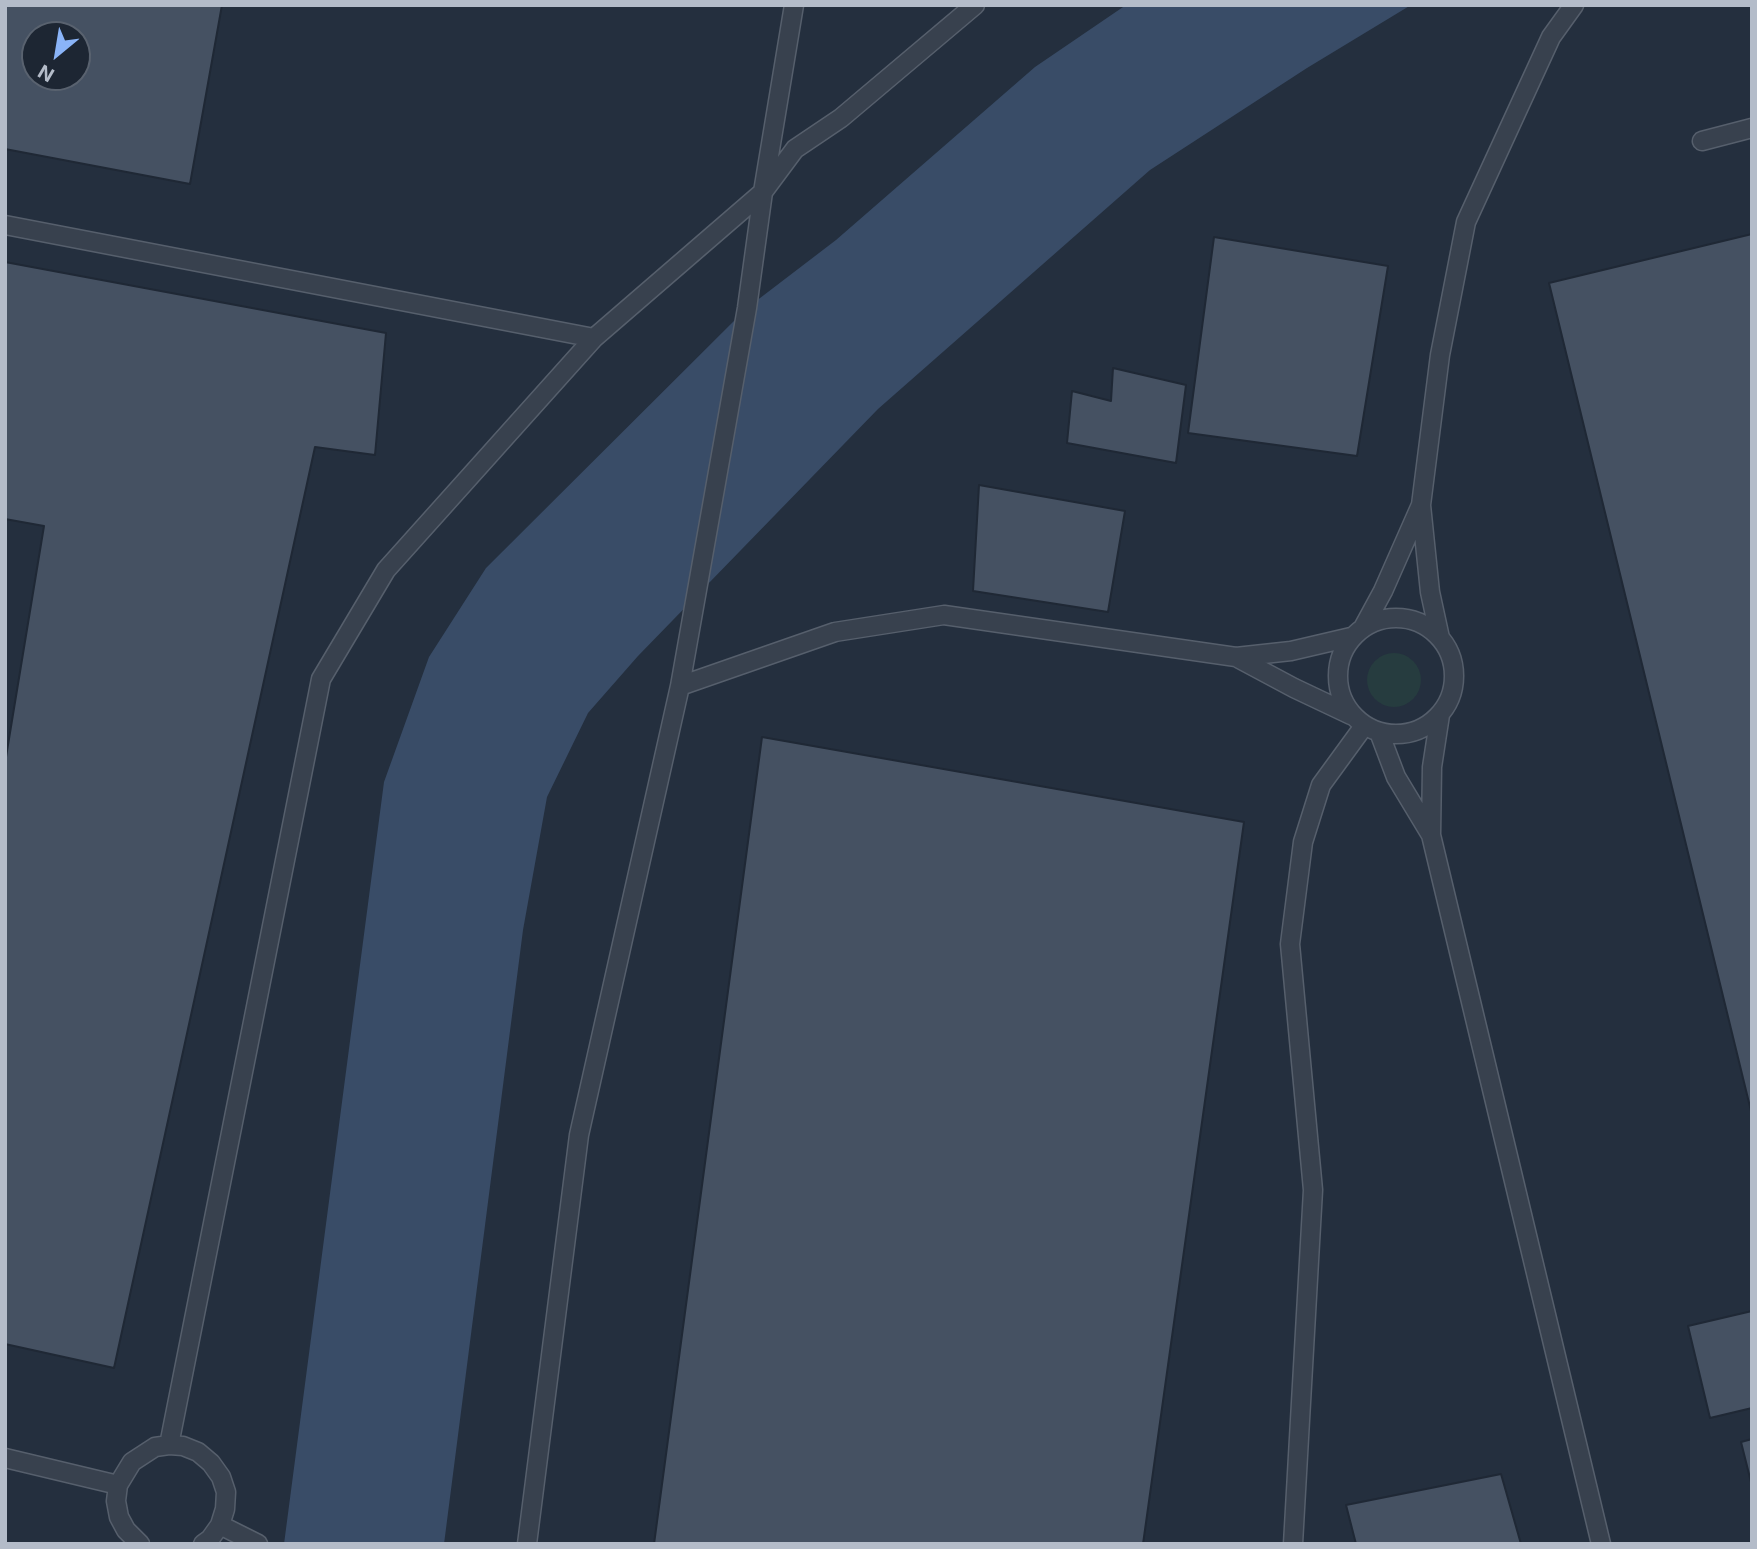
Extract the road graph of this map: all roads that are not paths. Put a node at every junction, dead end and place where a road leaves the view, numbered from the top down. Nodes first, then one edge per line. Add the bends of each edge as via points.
1 (794, 5) edge
2 (975, 5) edge
3 (1574, 5) edge
4 (1752, 128) edge
5 (1702, 141) dead end
6 (762, 192) junction
7 (5, 225) edge
8 (594, 338) junction
9 (1421, 505) junction
10 (1358, 632) junction
11 (1440, 638) junction
12 (1236, 657) junction
13 (680, 686) junction
14 (1440, 715) junction
15 (1365, 724) junction
16 (1431, 835) junction
17 (169, 1445) junction
18 (5, 1458) edge
19 (118, 1485) junction
20 (220, 1525) junction
21 (140, 1544) edge
22 (203, 1544) edge
23 (258, 1544) edge
24 (527, 1544) edge
25 (1293, 1544) edge
26 (1601, 1544) edge

1 - 6 lane
2 - 6 lane via 841,118 795,149
3 - 9 lane via 1551,37 1466,222 1440,355
4 - 5 lane
6 - 8 lane
6 - 13 lane via 747,308
7 - 8 lane
8 - 17 lane via 386,570 321,678
9 - 10 lane via 1383,591
9 - 11 lane
10 - 11 lane via 1396,617 1428,627
10 - 12 lane via 1292,651
10 - 15 lane via 1342,651 1337,676 1342,700
11 - 14 lane via 1451,660 1454,685
12 - 13 lane via 944,615 835,632
12 - 15 lane
13 - 24 lane via 579,1135
14 - 15 lane via 1412,733 1395,735
14 - 16 lane via 1432,767
15 - 16 lane
15 - 25 lane via 1321,785 1303,842 1290,943 1313,1190
16 - 26 lane
17 - 19 lane via 143,1453
17 - 20 lane via 198,1452 221,1477 226,1492
18 - 19 lane
19 - 21 lane via 119,1517
20 - 22 lane
20 - 23 lane

